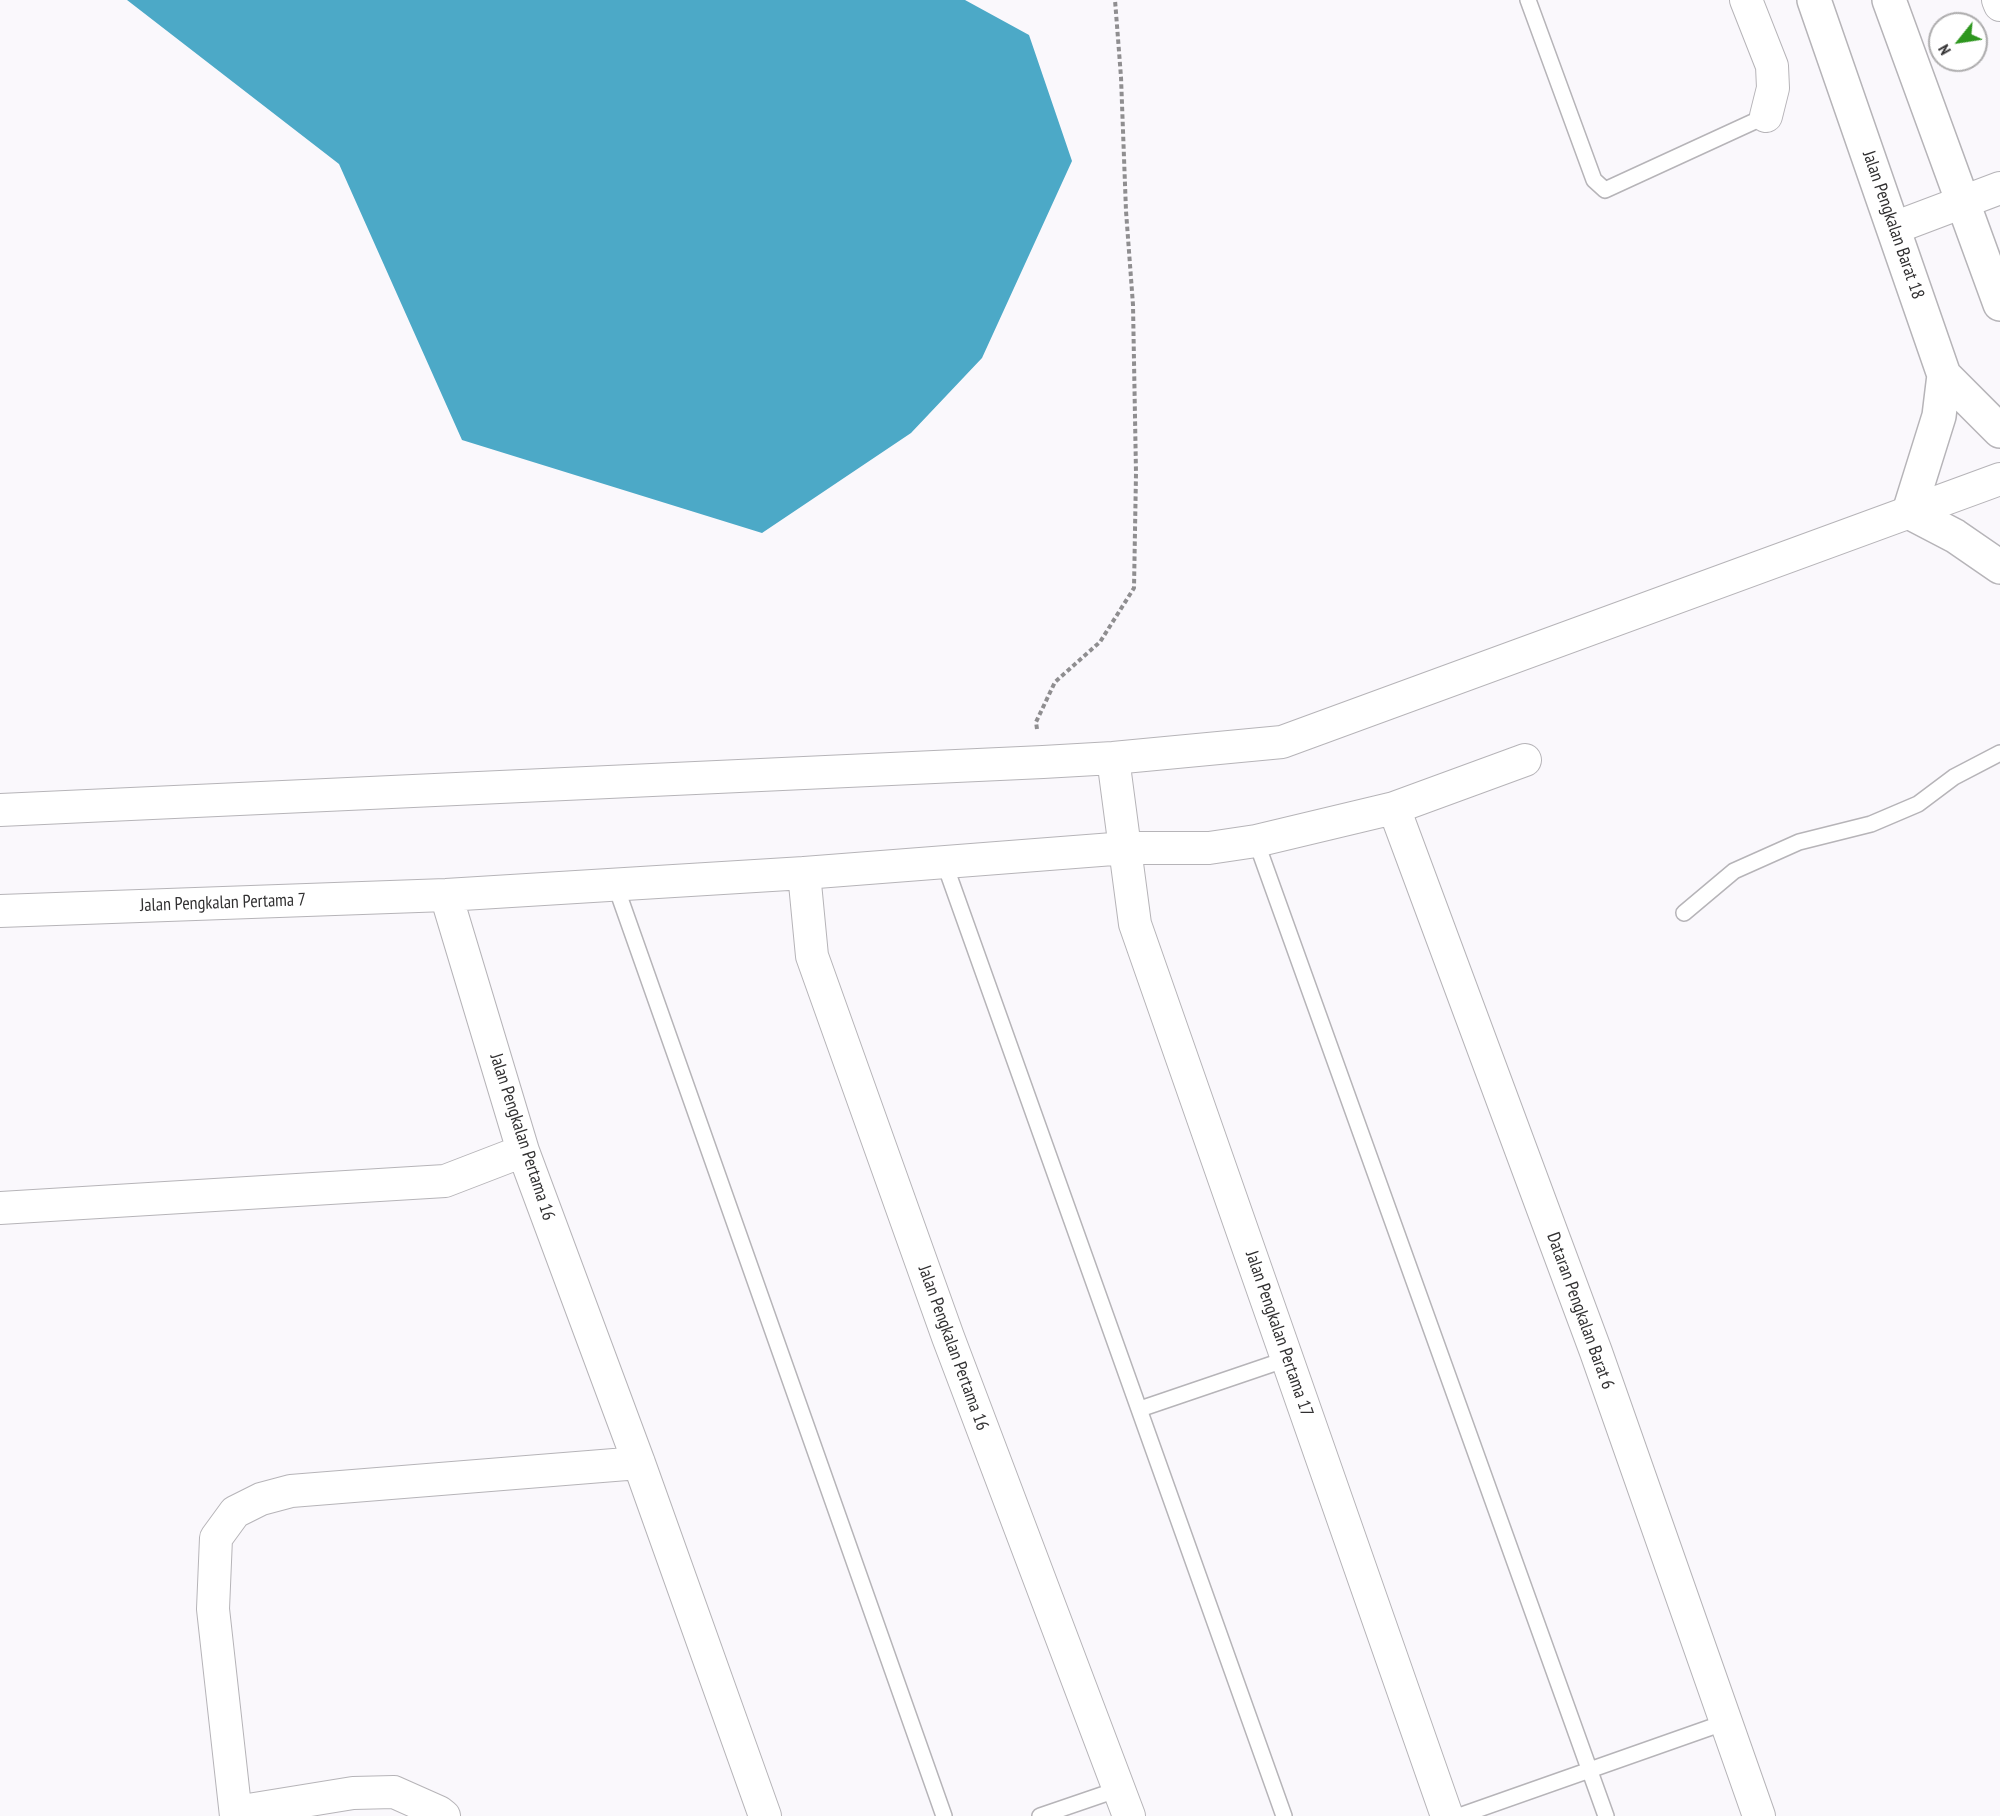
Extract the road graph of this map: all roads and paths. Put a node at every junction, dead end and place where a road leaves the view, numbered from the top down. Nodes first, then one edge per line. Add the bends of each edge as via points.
1 (1115, 0) edge
2 (1528, 0) edge
3 (1746, 0) edge
4 (1814, 0) edge
5 (1890, 0) edge
6 (1998, 0) edge
7 (2000, 5) edge
8 (1766, 116) joint
9 (2000, 188) edge
10 (1964, 201) junction
11 (1894, 228) junction
12 (2000, 303) edge
13 (1944, 375) junction
14 (2000, 431) edge
15 (2000, 479) edge
16 (1909, 512) junction
17 (2000, 567) edge
18 (2000, 753) edge
19 (1113, 758) junction
20 (1525, 760) dead end
21 (1043, 762) junction
22 (1394, 808) junction
23 (0, 810) edge
24 (1256, 841) junction
25 (1126, 848) junction
26 (944, 862) junction
27 (804, 873) junction
28 (615, 884) junction
29 (446, 895) junction
30 (0, 911) edge
31 (1684, 913) dead end
32 (523, 1151) junction
33 (0, 1208) edge
34 (1287, 1359) junction
35 (1140, 1409) junction
36 (639, 1463) junction
37 (1726, 1722) junction
38 (1591, 1771) junction
39 (1124, 1803) edge
40 (236, 1814) edge
41 (444, 1816) edge
42 (765, 1816) edge
43 (944, 1816) edge
44 (1040, 1816) edge
45 (1284, 1816) edge
46 (1447, 1816) edge
47 (1459, 1816) edge
48 (1606, 1816) edge
49 (1759, 1816) edge

1 - 21 path via 1133,304 1134,588 1100,642 1055,682 1036,722
2 - 8 lane via 1594,180 1605,190
3 - 8 street via 1772,66 1773,88
4 - 11 street, Jalan Pengkalan Barat 18
5 - 10 street
6 - 7 street
9 - 10 street
10 - 11 street
10 - 12 street
11 - 13 street, Jalan Pengkalan Barat 18
13 - 14 street, Jalan Pengkalan Barat 18
13 - 16 street via 1939,416
15 - 16 street
16 - 17 street
16 - 19 street via 1282,742
18 - 31 lane via 1954,777 1918,804 1871,824 1799,842 1734,871
19 - 21 street
19 - 25 street, Jalan Pengkalan Pertama 17
20 - 22 street, Jalan Pengkalan Pertama 7
21 - 23 street
22 - 24 street, Jalan Pengkalan Pertama 7
22 - 37 street, Dataran Pengkalan Barat 6 via 1596,1352
24 - 25 street, Jalan Pengkalan Pertama 7 via 1209,848
24 - 38 lane
25 - 26 street, Jalan Pengkalan Pertama 7
25 - 34 street, Jalan Pengkalan Pertama 17 via 1135,924
26 - 27 street, Jalan Pengkalan Pertama 7
26 - 35 lane
27 - 28 street, Jalan Pengkalan Pertama 7
27 - 39 street, Jalan Pengkalan Pertama 16 via 812,956 952,1348
28 - 29 street, Jalan Pengkalan Pertama 7
28 - 43 lane
29 - 30 street, Jalan Pengkalan Pertama 7
29 - 32 street, Jalan Pengkalan Pertama 16
32 - 33 street via 445,1181
32 - 36 street, Jalan Pengkalan Pertama 16
34 - 35 lane
34 - 46 street, Jalan Pengkalan Pertama 17
35 - 45 lane
36 - 40 street via 291,1491 261,1499 235,1512 216,1538 213,1609
36 - 42 street, Jalan Pengkalan Pertama 16
37 - 38 lane
37 - 49 street, Dataran Pengkalan Barat 6
38 - 47 lane
38 - 48 lane
39 - 44 lane
40 - 41 street via 353,1793 394,1792

